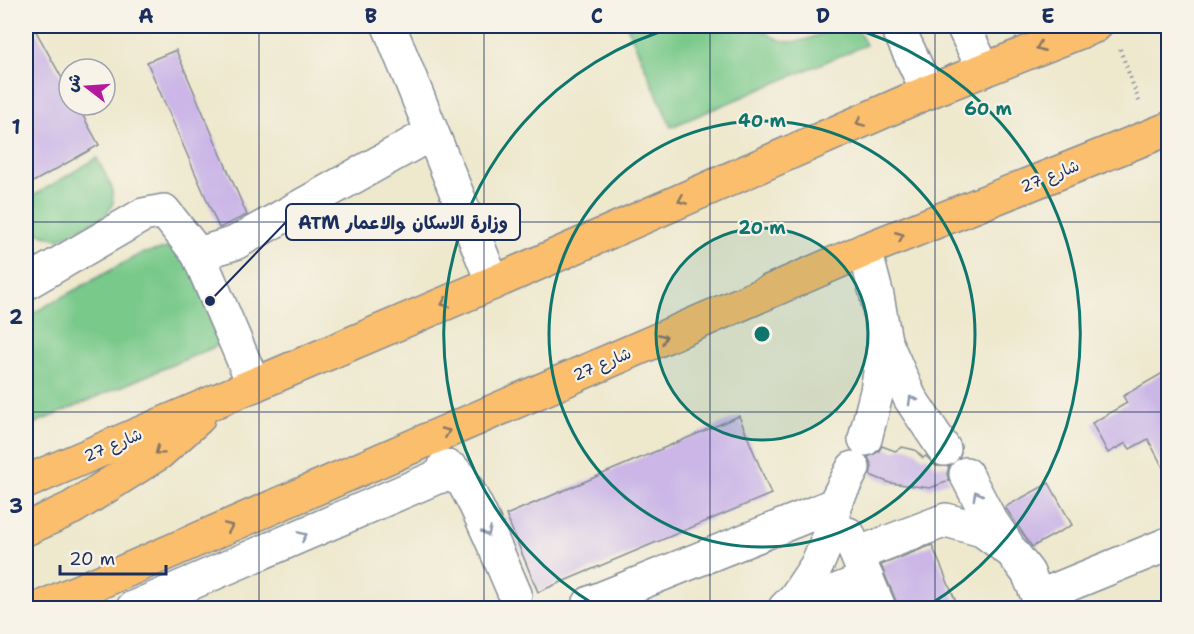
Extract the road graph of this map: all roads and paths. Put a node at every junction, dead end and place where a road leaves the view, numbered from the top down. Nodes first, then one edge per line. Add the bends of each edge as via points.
1 (389, 26) edge
2 (897, 26) edge
3 (963, 26) edge
4 (1095, 26) edge
5 (1120, 48) dead end
6 (984, 70) junction
7 (928, 92) junction
8 (1160, 132) edge
9 (432, 133) junction
10 (865, 250) junction
11 (198, 254) junction
12 (26, 282) edge
13 (493, 283) junction
14 (885, 341) junction
15 (254, 385) junction
16 (219, 399) junction
17 (944, 449) dead end
18 (384, 459) junction
19 (966, 474) dead end
20 (461, 479) junction
21 (26, 482) edge
22 (834, 505) junction
23 (26, 529) edge
24 (1168, 544) edge
25 (1012, 552) junction
26 (862, 566) junction
27 (515, 594) dead end
28 (1040, 603) edge
29 (40, 609) edge
30 (133, 609) edge
31 (587, 609) edge
32 (785, 609) edge
33 (792, 609) edge
34 (879, 609) edge

1 - 9 lane
2 - 7 lane
3 - 6 lane
4 -> 6 main road, شارع 27
5 - 8 path
6 - 7 main road, شارع 27
7 -> 13 main road, شارع 27
10 -> 8 main road, شارع 27
9 - 11 lane via 235,243
9 - 13 lane
10 - 14 lane
18 -> 10 main road, شارع 27
11 - 12 lane via 164,211 143,215
11 - 15 lane
13 -> 15 main road, شارع 27
17 -> 14 lane via 910,398
14 - 22 lane via 859,454
15 - 16 main road, شارع 27
16 - 21 main road, شارع 27
16 -> 23 main road via 159,453 72,507
18 - 20 lane via 443,465
29 -> 18 main road, شارع 27
25 -> 19 lane
20 -> 27 lane
30 -> 20 lane via 437,477 450,475
22 - 26 lane
22 - 31 lane via 590,603
22 - 32 lane via 833,527 817,565
24 - 28 lane
25 - 26 lane via 982,530 946,520
25 - 28 lane via 1028,573
26 - 33 lane
26 - 34 lane

